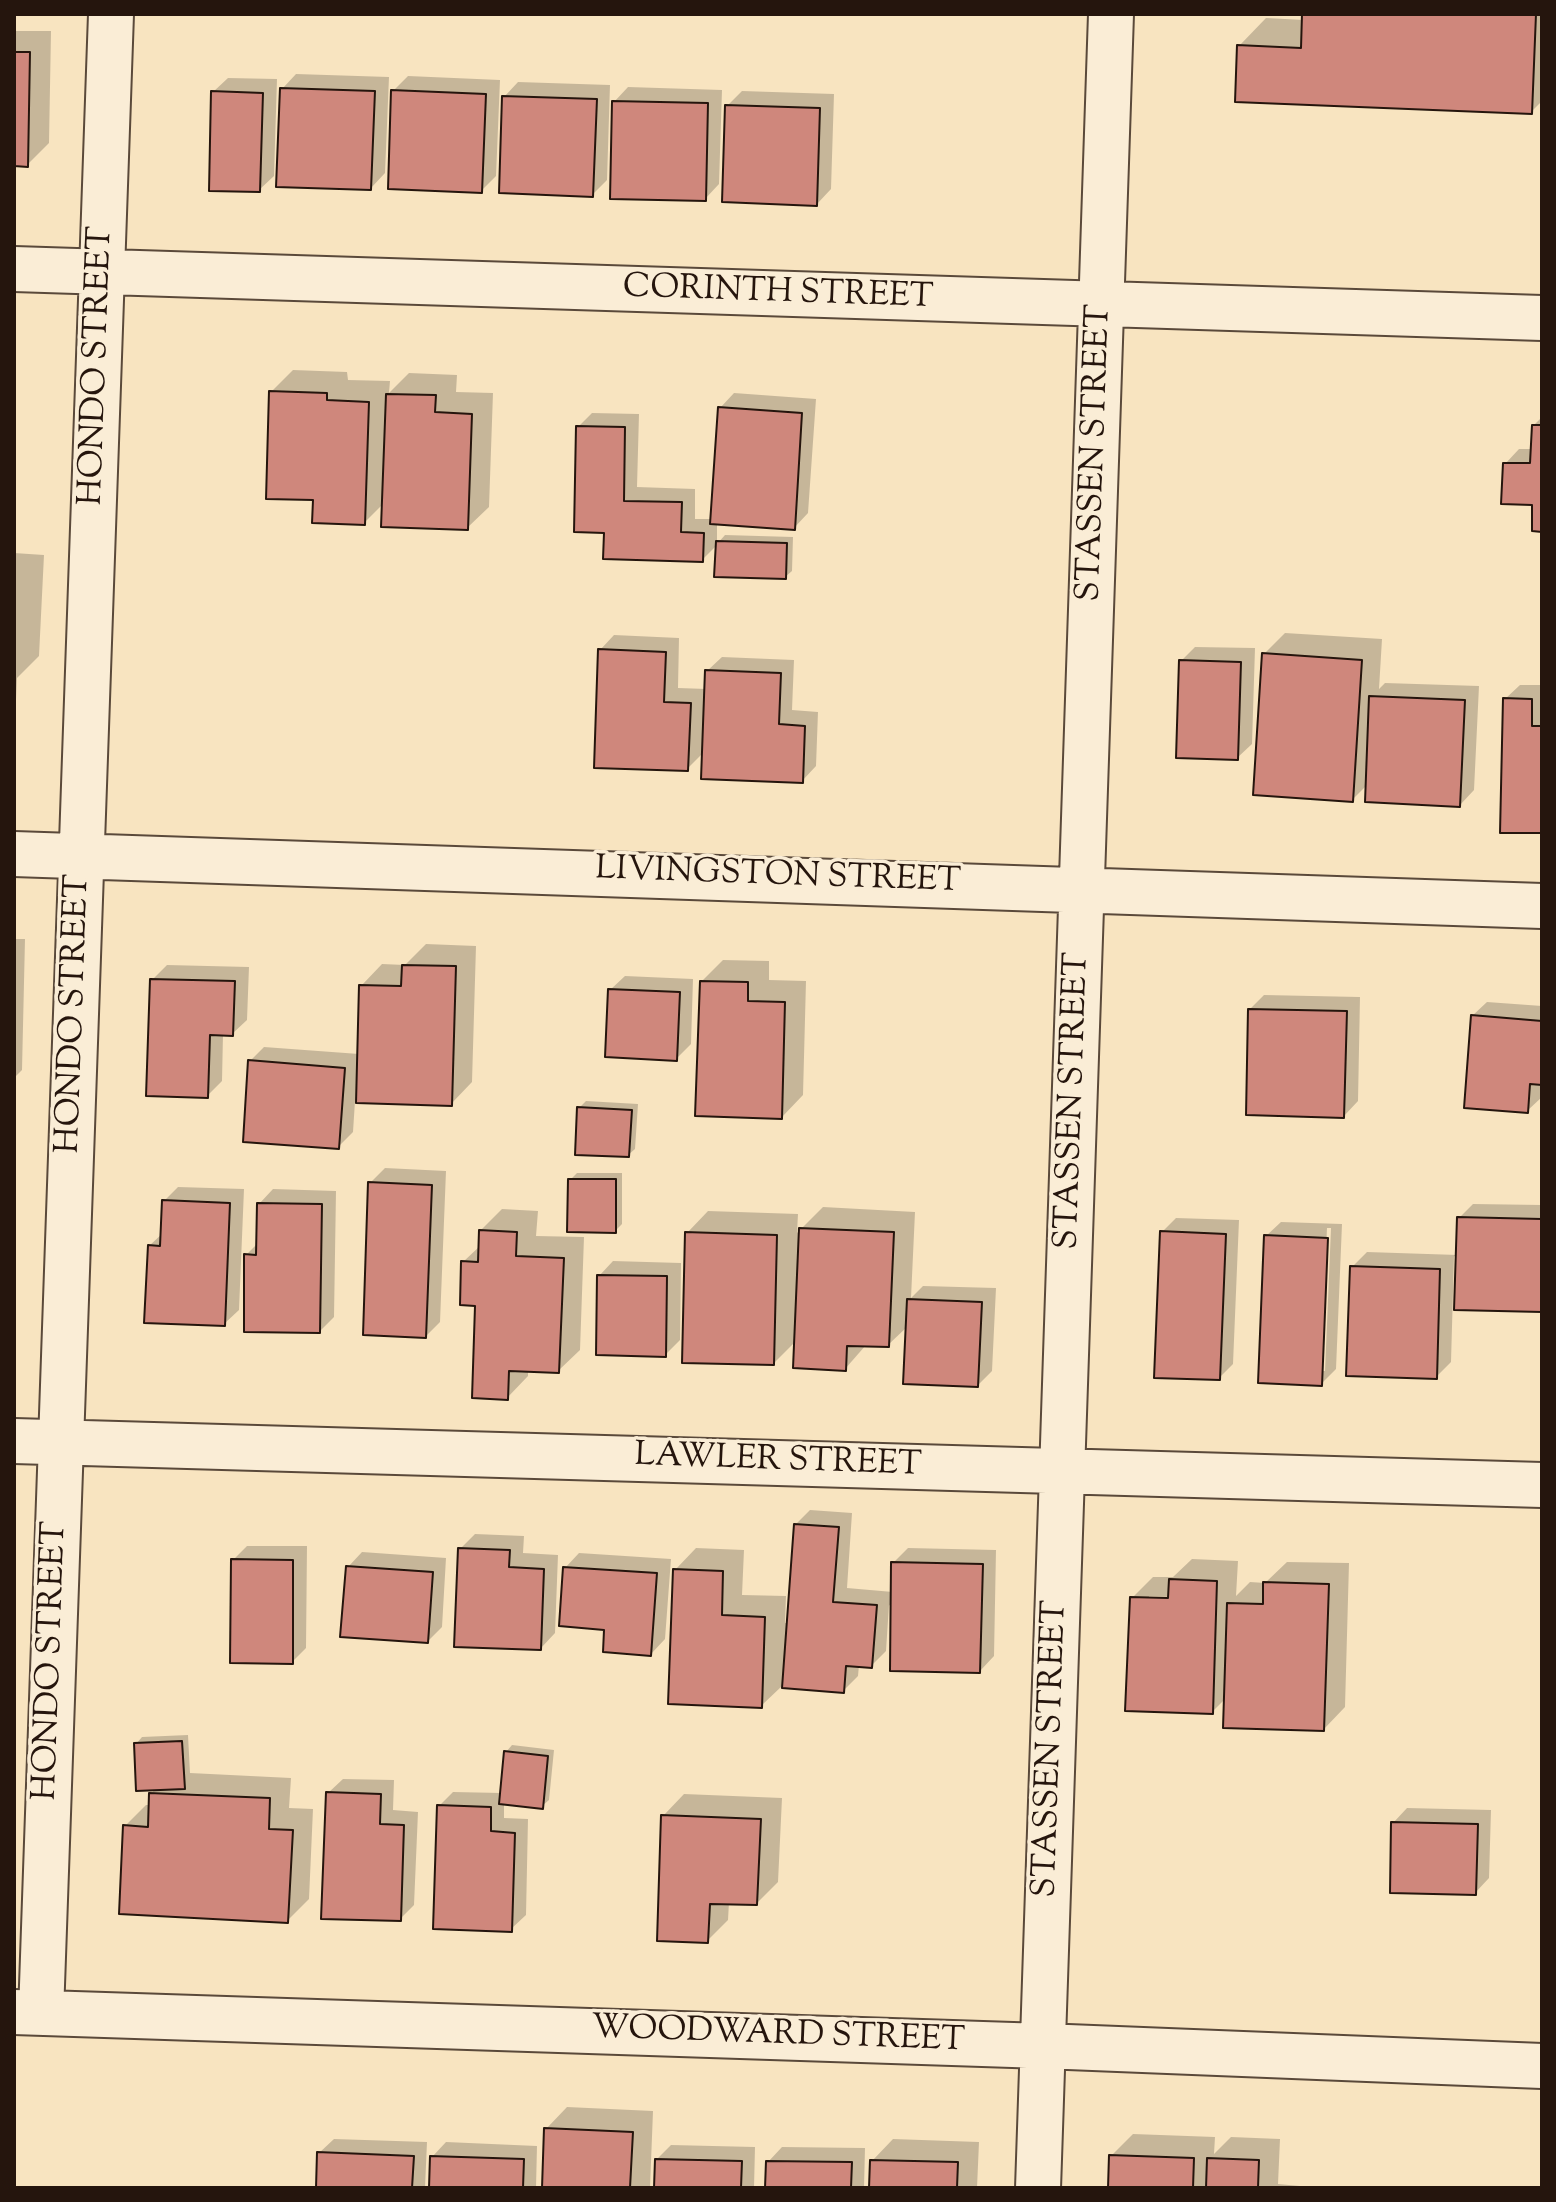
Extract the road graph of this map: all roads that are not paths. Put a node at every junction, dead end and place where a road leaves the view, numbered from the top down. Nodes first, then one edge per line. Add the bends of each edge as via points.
1 (111, 14) edge
2 (1111, 14) edge
3 (14, 269) edge
4 (102, 272) junction
5 (1102, 306) junction
6 (1542, 318) edge
7 (14, 854) edge
8 (81, 856) junction
9 (1082, 888) junction
10 (1542, 906) edge
11 (14, 1441) edge
12 (61, 1443) junction
13 (1062, 1471) junction
14 (1542, 1485) edge
15 (27, 2012) edge
16 (1043, 2046) junction
17 (1542, 2066) edge
18 (1038, 2188) edge

1 - 4 street, HONDO STREET
2 - 5 street, STASSEN STREET
3 - 4 street, CORINTH STREET
4 - 5 street, CORINTH STREET
4 - 8 street, HONDO STREET
5 - 6 street, CORINTH STREET
5 - 9 street, STASSEN STREET
7 - 8 street, LIVINGSTON STREET
8 - 9 street, LIVINGSTON STREET
8 - 12 street, HONDO STREET
9 - 10 street, LIVINGSTON STREET
9 - 13 street, STASSEN STREET
11 - 12 street, LAWLER STREET
12 - 13 street, LAWLER STREET
12 - 15 street, HONDO STREET
13 - 14 street, LAWLER STREET
13 - 16 street, STASSEN STREET
15 - 16 street, WOODWARD STREET
16 - 17 street, WOODWARD STREET
16 - 18 street, STASSEN STREET

